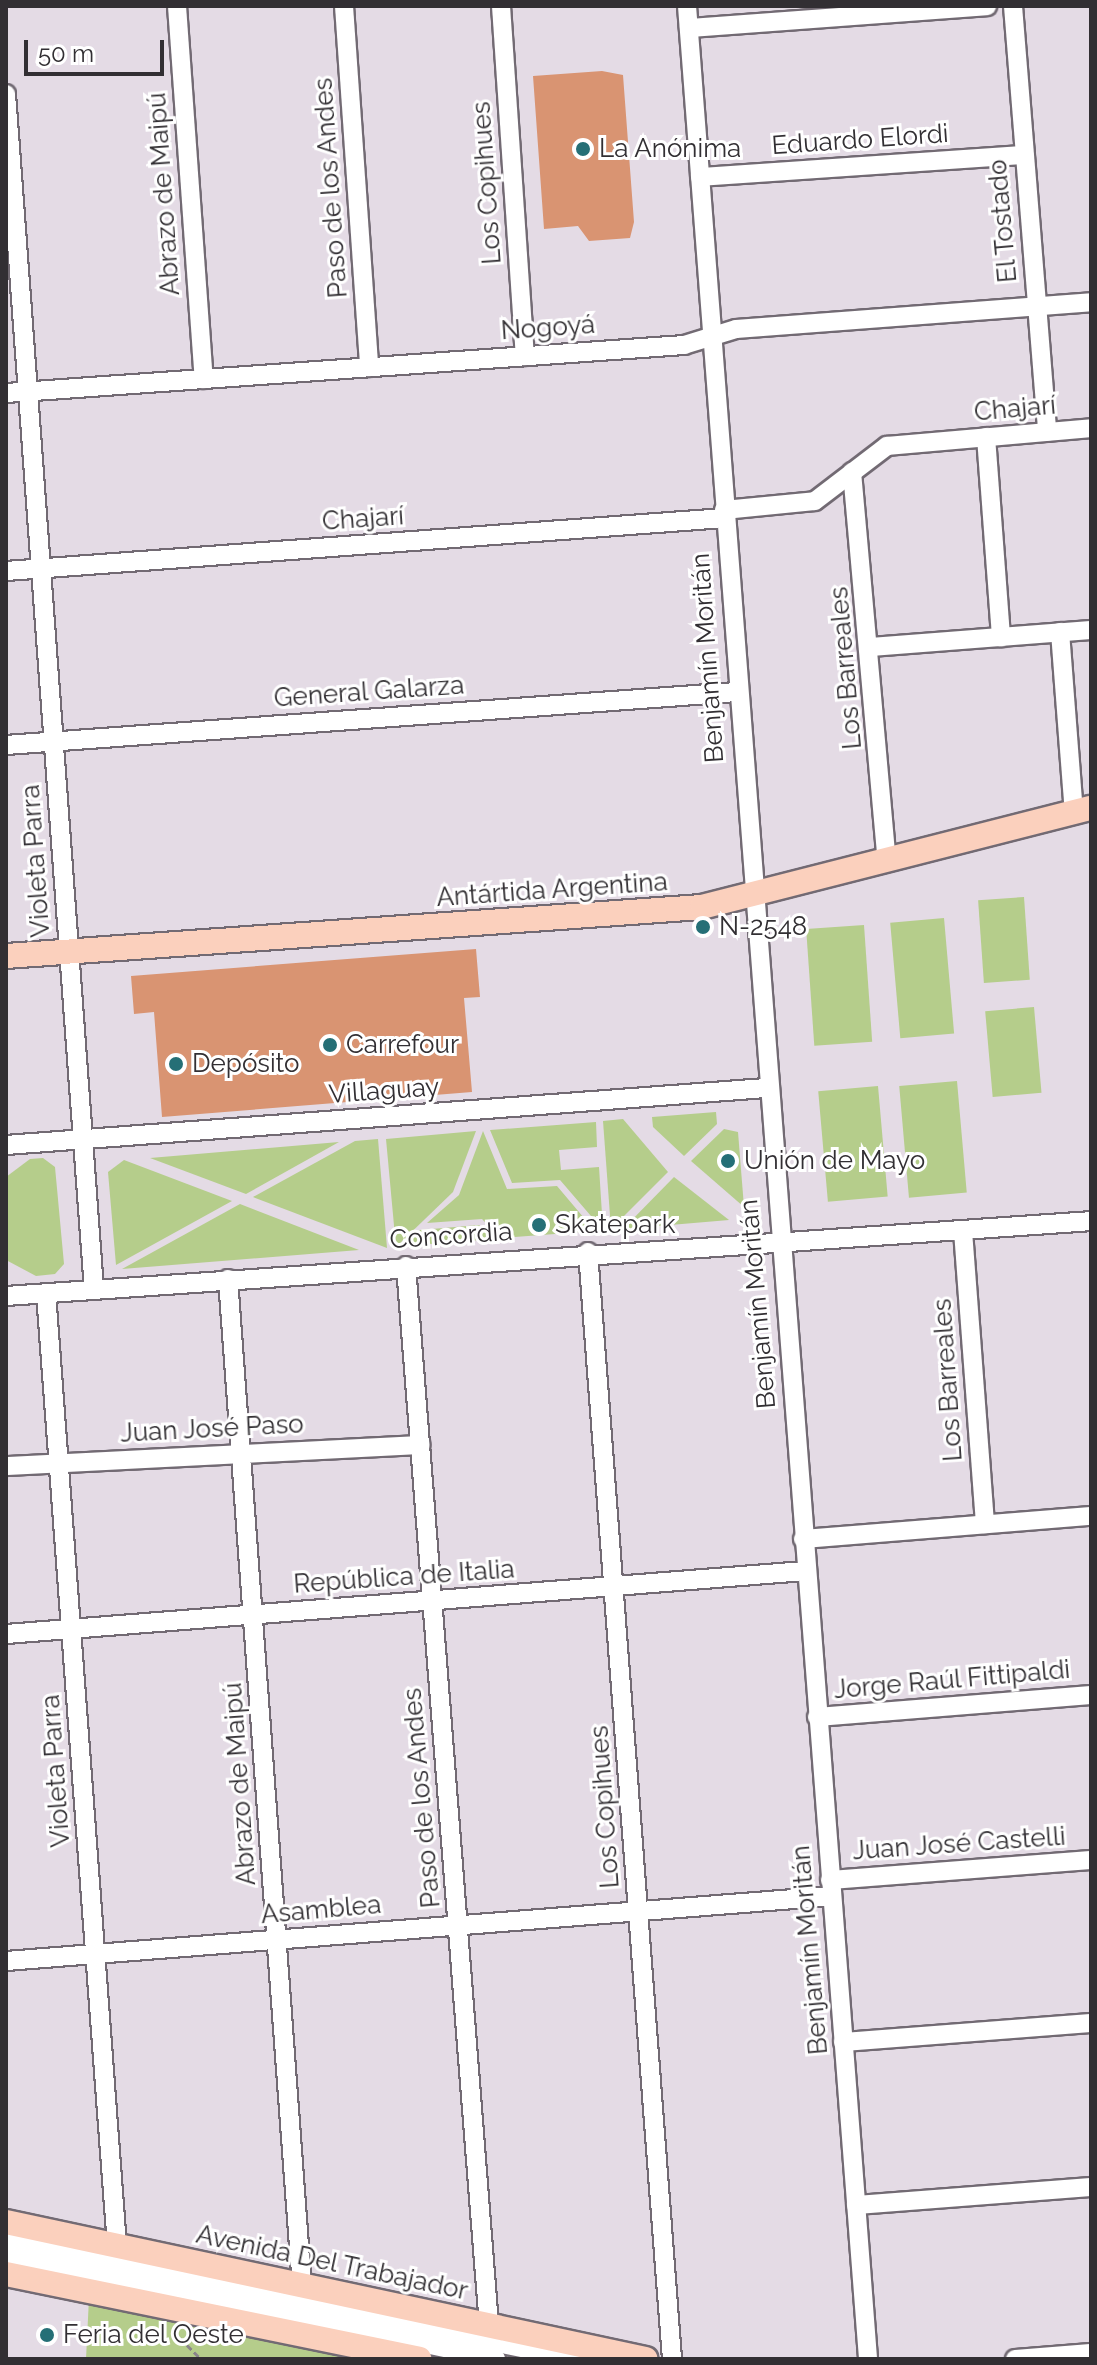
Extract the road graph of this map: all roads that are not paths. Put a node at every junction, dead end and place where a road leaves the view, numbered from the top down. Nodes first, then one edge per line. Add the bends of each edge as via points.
1 (177, 6) edge
2 (344, 6) edge
3 (501, 6) edge
4 (687, 6) edge
5 (987, 6) edge
6 (1013, 6) edge
7 (689, 28) junction
8 (6, 94) edge
9 (1024, 155) junction
10 (700, 177) junction
11 (1091, 302) edge
12 (1036, 306) junction
13 (711, 337) junction
14 (525, 356) junction
15 (369, 367) junction
16 (204, 379) junction
17 (28, 392) junction
18 (6, 393) edge
19 (1091, 428) edge
20 (1047, 432) junction
21 (986, 437) junction
22 (852, 472) junction
23 (724, 514) junction
24 (41, 569) junction
25 (6, 571) edge
26 (1091, 630) edge
27 (1060, 632) junction
28 (1001, 637) junction
29 (870, 647) junction
30 (737, 692) junction
31 (53, 741) junction
32 (6, 745) edge
33 (1083, 811) edge
34 (887, 861) junction
35 (751, 896) junction
36 (69, 950) junction
37 (6, 956) edge
38 (766, 1088) junction
39 (83, 1139) junction
40 (6, 1145) edge
41 (1091, 1221) edge
42 (963, 1231) junction
43 (779, 1242) junction
44 (588, 1252) junction
45 (406, 1266) junction
46 (228, 1279) junction
47 (94, 1289) junction
48 (46, 1293) junction
49 (6, 1296) edge
50 (420, 1445) junction
51 (241, 1454) junction
52 (59, 1463) junction
53 (6, 1466) edge
54 (1091, 1516) edge
55 (985, 1524) junction
56 (803, 1539) junction
57 (805, 1571) junction
58 (614, 1586) junction
59 (433, 1600) junction
60 (253, 1614) junction
61 (71, 1629) junction
62 (6, 1634) edge
63 (1091, 1695) edge
64 (817, 1717) junction
65 (1091, 1860) edge
66 (831, 1888) junction
67 (639, 1911) junction
68 (458, 1926) junction
69 (278, 1940) junction
70 (96, 1954) junction
71 (6, 1961) edge
72 (1091, 2023) edge
73 (843, 2042) junction
74 (1091, 2187) edge
75 (856, 2205) junction
76 (6, 2222) edge
77 (6, 2242) edge
78 (117, 2246) junction
79 (6, 2255) edge
80 (6, 2274) edge
81 (302, 2286) junction
82 (489, 2326) junction
83 (1091, 2353) edge
84 (419, 2359) edge
85 (496, 2359) edge
86 (575, 2359) edge
87 (646, 2359) edge
88 (672, 2359) edge
89 (868, 2359) edge
90 (1015, 2359) edge

1 - 16 street, Abrazo de Maipú
2 - 15 street, Paso de los Andes
3 - 14 street, Los Copihues
4 - 7 street, Benjamín Moritán
5 - 7 street
6 - 9 street, El Tostado
7 - 10 street, Benjamín Moritán
8 - 17 street, Violeta Parra
9 - 10 street, Eduardo Elordi
9 - 12 street, El Tostado
10 - 13 street, Benjamín Moritán
11 - 12 street, Nogoyá
12 - 13 street, Nogoyá via 736,329
12 - 20 street, El Tostado
13 - 14 street, Nogoyá via 684,345
13 - 23 street, Benjamín Moritán
14 - 15 street, Nogoyá
15 - 16 street, Nogoyá
16 - 17 street, Nogoyá
17 - 18 street, Nogoyá
17 - 24 street, Violeta Parra
19 - 20 street, Chajarí
20 - 21 street, Chajarí
21 - 22 street, Chajarí via 879,448
21 - 28 street
22 - 23 street, Chajarí via 815,501
22 - 29 street, Los Barreales
23 - 24 street, Chajarí
23 - 30 street, Benjamín Moritán
24 - 25 street, Chajarí
24 - 31 street, Violeta Parra
26 - 27 street
27 - 28 street
27 - 33 street
28 - 29 street
29 - 34 street, Los Barreales
30 - 31 street, General Galarza
30 - 35 street, Benjamín Moritán
31 - 32 street, General Galarza
31 - 36 street, Violeta Parra
33 - 34 main road, Antártida Argentina
34 - 35 main road, Antártida Argentina
35 - 36 main road, Antártida Argentina via 683,909
35 - 38 street, Benjamín Moritán
36 - 37 main road, Antártida Argentina
36 - 39 street, Violeta Parra
38 - 39 street, Villaguay
38 - 43 street, Benjamín Moritán
39 - 40 street, Villaguay
39 - 47 street, Violeta Parra
41 - 42 street, Concordia
42 - 43 street, Concordia
42 - 55 street, Los Barreales
43 - 44 street, Concordia
43 - 56 street, Benjamín Moritán
44 - 45 street, Concordia
44 - 58 street, Los Copihues
45 - 46 street, Concordia
45 - 50 street, Paso de los Andes
46 - 47 street, Concordia
46 - 51 street, Abrazo de Maipú
47 - 48 street, Concordia
48 - 49 street, Concordia
48 - 52 street, Violeta Parra
50 - 51 street, Juan José Paso
50 - 59 street, Paso de los Andes
51 - 52 street, Juan José Paso
51 - 60 street, Abrazo de Maipú
52 - 53 street, Juan José Paso
52 - 61 street, Violeta Parra
54 - 55 street
55 - 56 street
56 - 57 street, Benjamín Moritán
57 - 58 street, República de Italia
57 - 64 street, Benjamín Moritán
58 - 59 street, República de Italia
58 - 67 street, Los Copihues
59 - 60 street, República de Italia
59 - 68 street, Paso de los Andes
60 - 61 street, República de Italia
60 - 69 street, Abrazo de Maipú
61 - 62 street, República de Italia
61 - 70 street, Violeta Parra
63 - 64 street, Jorge Raúl Fittipaldi
64 - 66 street, Benjamín Moritán
65 - 66 street, Juan José Castelli
66 - 67 street, Asamblea
66 - 73 street, Benjamín Moritán
67 - 68 street, Asamblea
67 - 88 street, Los Copihues
68 - 69 street, Asamblea
68 - 82 street, Paso de los Andes
69 - 70 street, Asamblea
69 - 81 street, Abrazo de Maipú
70 - 71 street, Asamblea
70 - 78 street, Violeta Parra
72 - 73 street
73 - 75 street, Benjamín Moritán
74 - 75 street
75 - 89 street, Benjamín Moritán
76 - 78 main road, Avenida Del Trabajador
77 - 86 street
78 - 81 main road, Avenida Del Trabajador
79 - 85 street
80 - 84 main road
81 - 82 main road, Avenida Del Trabajador
82 - 87 main road, Avenida Del Trabajador
83 - 90 street

